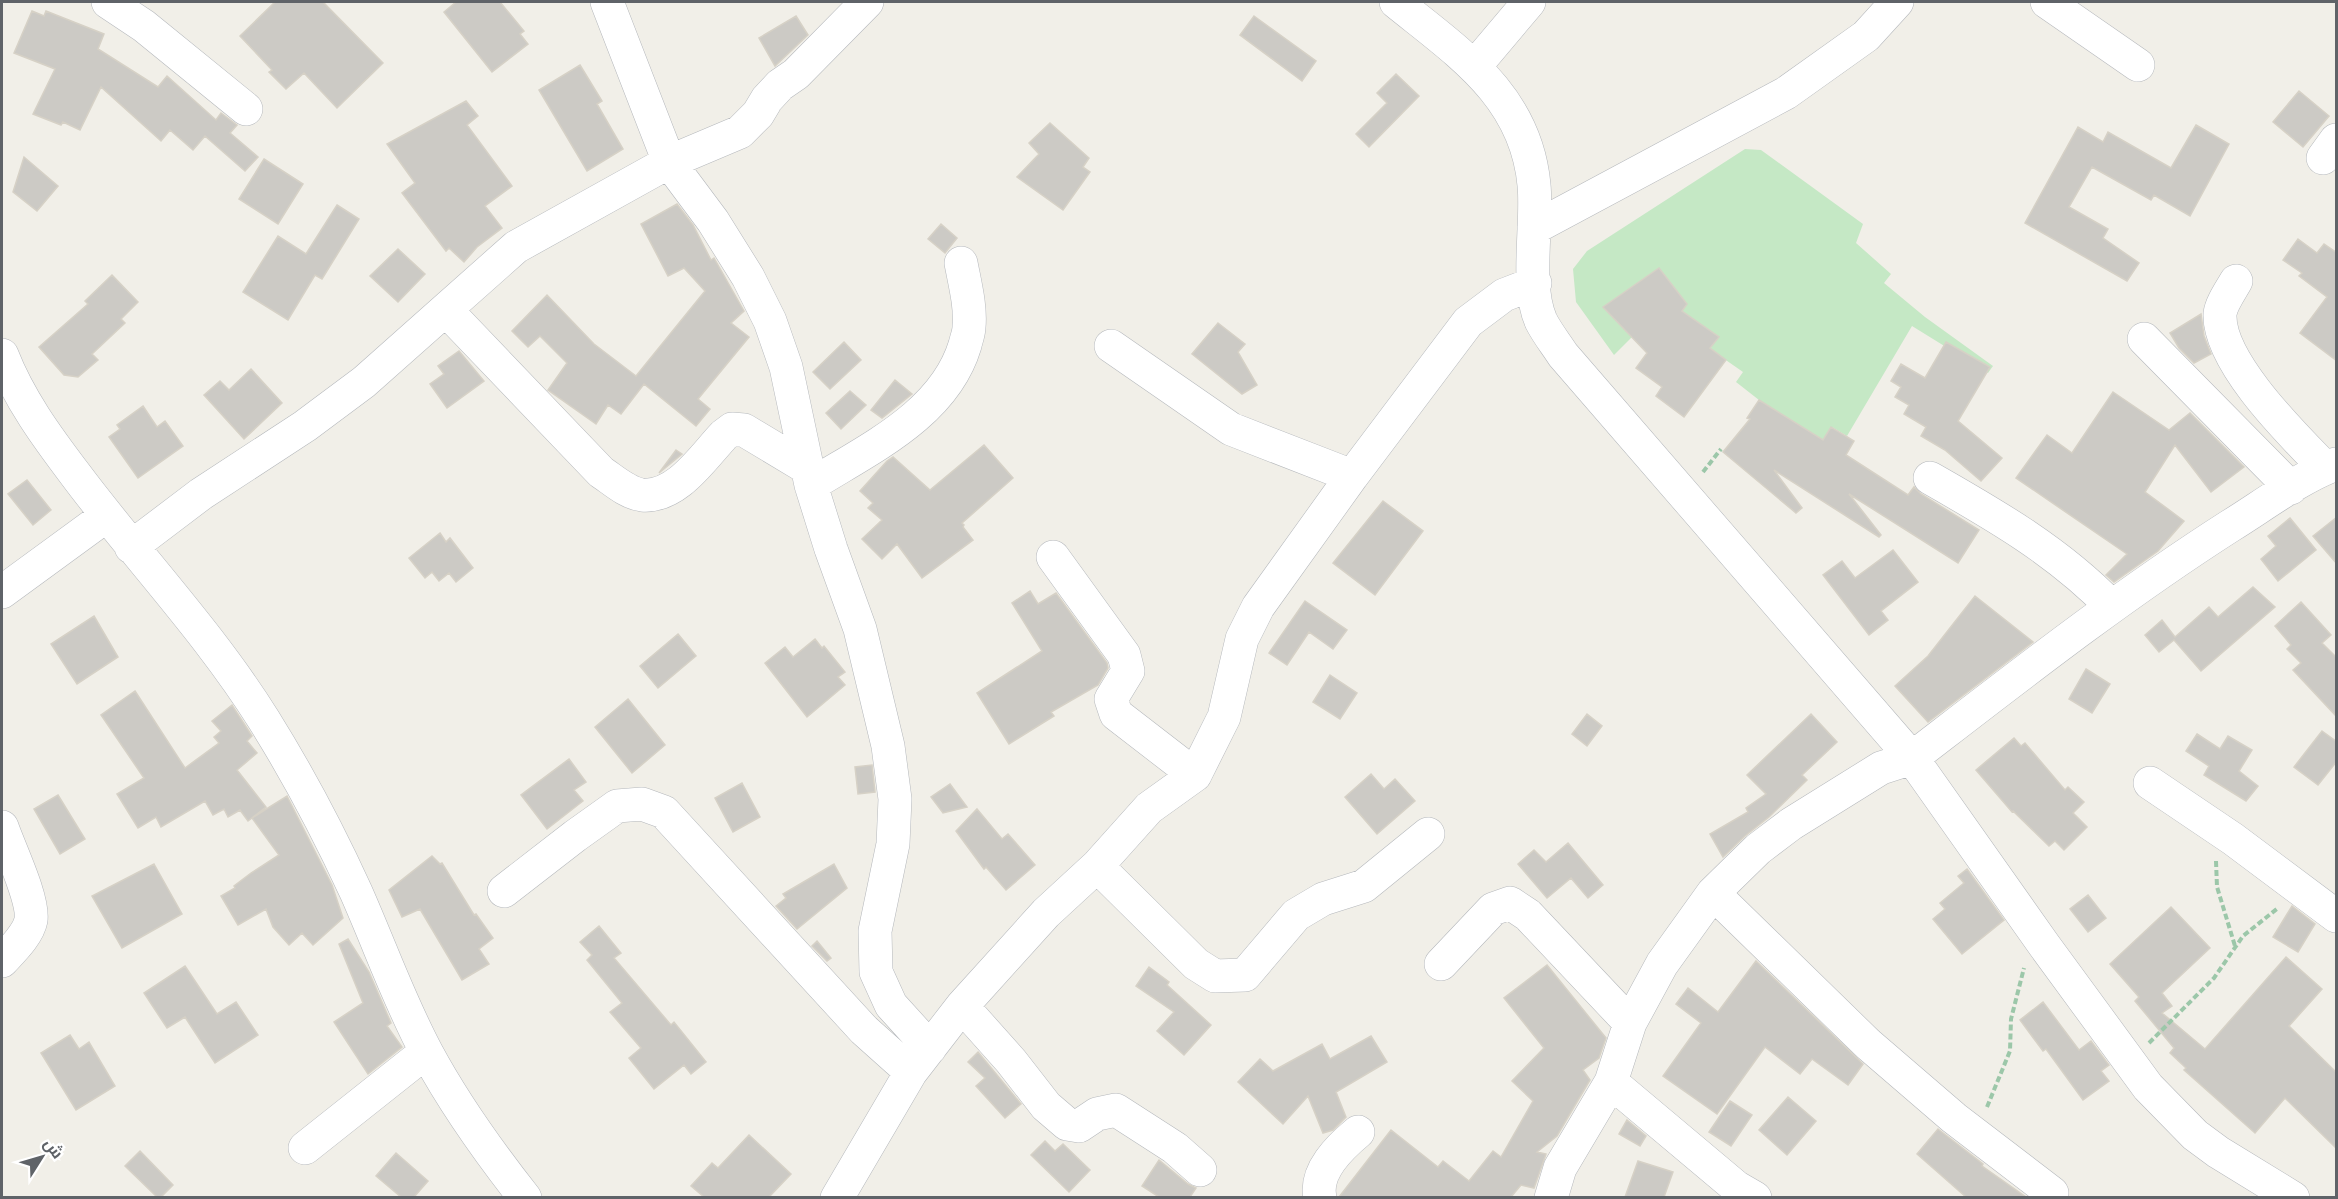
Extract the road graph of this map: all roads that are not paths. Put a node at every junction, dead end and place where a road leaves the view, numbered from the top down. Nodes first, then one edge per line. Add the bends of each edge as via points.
1 (108, 2) edge
2 (607, 2) edge
3 (867, 2) edge
4 (1396, 2) edge
5 (1529, 2) edge
6 (1898, 2) edge
7 (2048, 2) edge
8 (2138, 65) dead end
9 (1475, 66) junction
10 (246, 109) dead end
11 (669, 162) junction
12 (1534, 228) junction
13 (961, 263) dead end
14 (2236, 281) dead end
15 (1535, 284) junction
16 (446, 310) junction
17 (2144, 339) dead end
18 (1111, 346) dead end
19 (2, 355) edge
20 (2331, 466) edge
21 (1352, 476) junction
22 (810, 477) junction
23 (1930, 477) dead end
24 (2291, 488) junction
25 (106, 516) junction
26 (131, 547) junction
27 (1053, 557) dead end
28 (2, 592) edge
29 (2110, 606) junction
30 (1912, 758) junction
31 (1195, 775) junction
32 (2150, 783) dead end
33 (2, 827) edge
34 (1428, 834) dead end
35 (1097, 866) junction
36 (504, 891) dead end
37 (1713, 893) junction
38 (2337, 916) edge
39 (2, 961) edge
40 (1441, 964) dead end
41 (962, 1006) junction
42 (1630, 1023) junction
43 (426, 1052) junction
44 (921, 1060) junction
45 (1611, 1082) junction
46 (1358, 1132) dead end
47 (305, 1148) dead end
48 (1200, 1170) dead end
49 (2052, 1193) dead end
50 (525, 1197) edge
51 (837, 1197) edge
52 (1320, 1197) edge
53 (1551, 1197) edge
54 (1755, 1197) edge
55 (2293, 1197) edge

1 - 10 street via 144,26
2 - 11 street
3 - 11 street via 796,74 780,85 740,132
4 - 9 street
5 - 9 street
6 - 12 street via 1866,36 1786,93
7 - 8 street
9 - 12 street via 1506,103 1526,143 1534,185
11 - 16 street via 516,247
11 - 22 street via 713,221 770,321 786,367
12 - 15 street
13 - 22 street via 969,328 960,359 943,387 905,426
14 - 20 street via 2220,311 2221,331 2231,352 2254,390 2288,430
15 - 21 street via 1504,295 1468,322
15 - 30 street via 1534,300 1541,321 1563,355
16 - 22 street via 601,472 630,491 643,495 677,484 732,429 744,430
16 - 26 street via 347,395 201,494
17 - 24 street
18 - 21 street via 1231,429
19 - 25 street via 26,406
20 - 24 street
21 - 31 street via 1254,615 1242,639 1224,717
22 - 44 street via 860,629 894,788 893,844 874,931 876,972
23 - 29 street via 2001,518 2061,560
24 - 29 street
25 - 26 street
25 - 28 street
26 - 43 street via 218,651 311,797
27 - 31 street via 1124,655 1128,671 1111,699 1116,714
29 - 30 street
30 - 37 street via 1881,768 1791,824 1758,849
30 - 55 street via 2148,1087 2217,1152
31 - 35 street via 1149,808
32 - 38 street
33 - 39 street via 30,903 31,920
34 - 35 street via 1364,886 1323,898 1296,915 1245,975 1215,976 1196,964
35 - 41 street via 1046,913
36 - 44 street via 618,806 642,804 664,812 864,1030
37 - 42 street via 1662,964
37 - 49 street via 1868,1044 1971,1132
40 - 42 street via 1492,909 1510,903 1528,915
41 - 44 street
41 - 48 street via 1046,1106 1067,1124 1079,1126 1097,1114 1116,1110 1175,1148
42 - 45 street
43 - 47 street
43 - 50 street via 460,1112
44 - 51 street
45 - 53 street via 1560,1168
45 - 54 street via 1736,1187
46 - 52 street via 1326,1166 1318,1190

